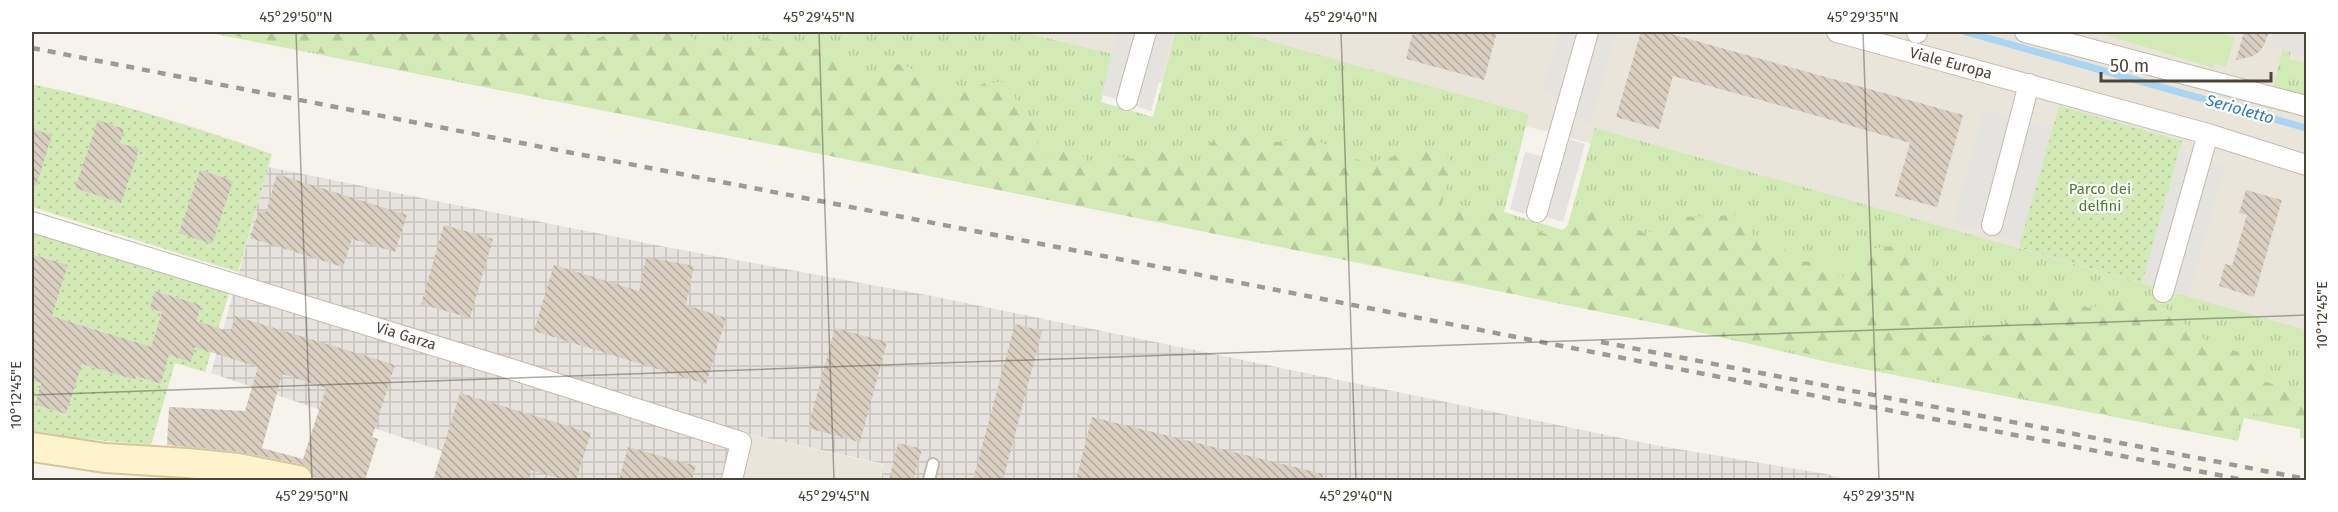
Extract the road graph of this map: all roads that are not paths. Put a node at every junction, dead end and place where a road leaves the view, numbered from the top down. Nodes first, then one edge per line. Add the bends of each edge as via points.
1 (1146, 32) edge
2 (1588, 32) edge
3 (1837, 32) edge
4 (2025, 32) edge
5 (2029, 84) junction
6 (1127, 100) dead end
7 (2307, 106) edge
8 (2208, 134) junction
9 (2307, 165) edge
10 (1537, 213) dead end
11 (32, 222) edge
12 (1992, 225) dead end
13 (2163, 292) dead end
14 (32, 447) edge
15 (933, 464) dead end
16 (298, 480) edge
17 (732, 480) edge
18 (929, 480) edge

1 - 6 street
2 - 10 street
3 - 5 street, Viale Europa
4 - 7 street
5 - 8 street, Viale Europa
5 - 12 street
8 - 9 street, Viale Europa
8 - 13 street
11 - 17 street, Via Garza via 741,442
14 - 16 street via 105,458 238,468
15 - 18 lane

